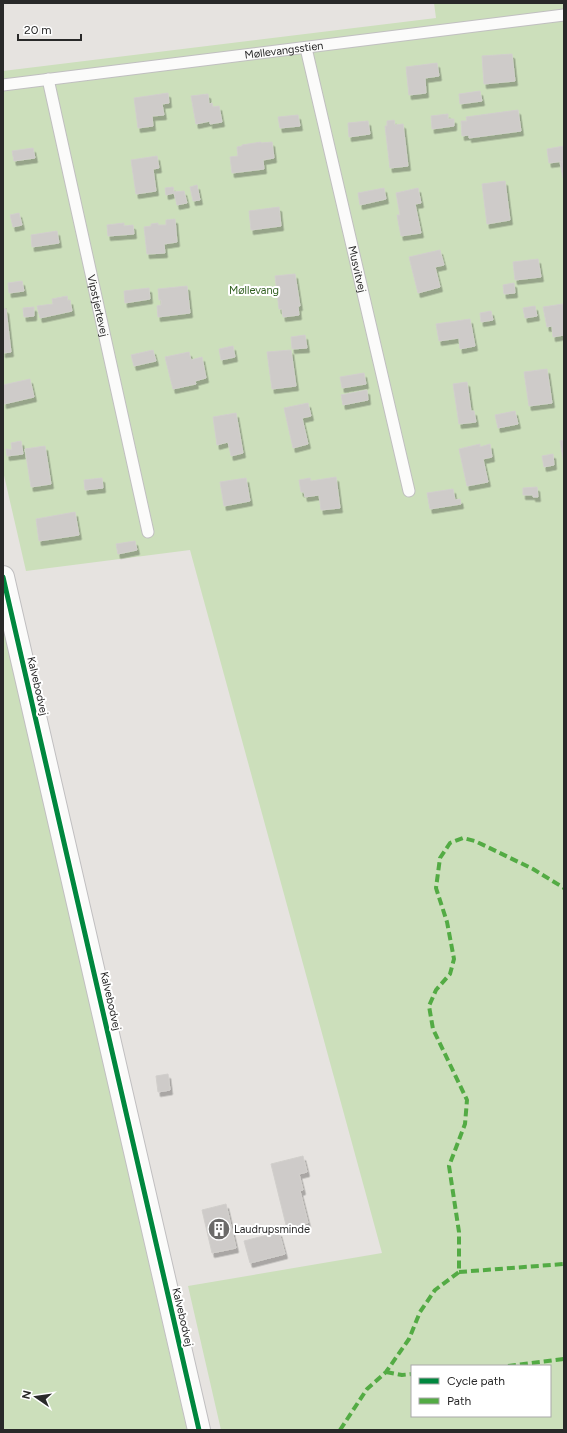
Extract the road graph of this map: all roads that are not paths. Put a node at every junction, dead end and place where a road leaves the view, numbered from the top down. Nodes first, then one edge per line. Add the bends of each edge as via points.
1 (564, 14) edge
2 (306, 48) junction
3 (48, 79) junction
4 (3, 85) edge
5 (409, 491) dead end
6 (148, 532) dead end
7 (3, 577) edge
8 (199, 1430) edge

1 - 2 lane, Møllevangsstien
2 - 3 lane, Møllevangsstien
2 - 5 lane, Musvitvej
3 - 4 lane, Møllevangsstien
3 - 6 lane, Vipstjertevej
7 - 8 street, Kalvebodvej

